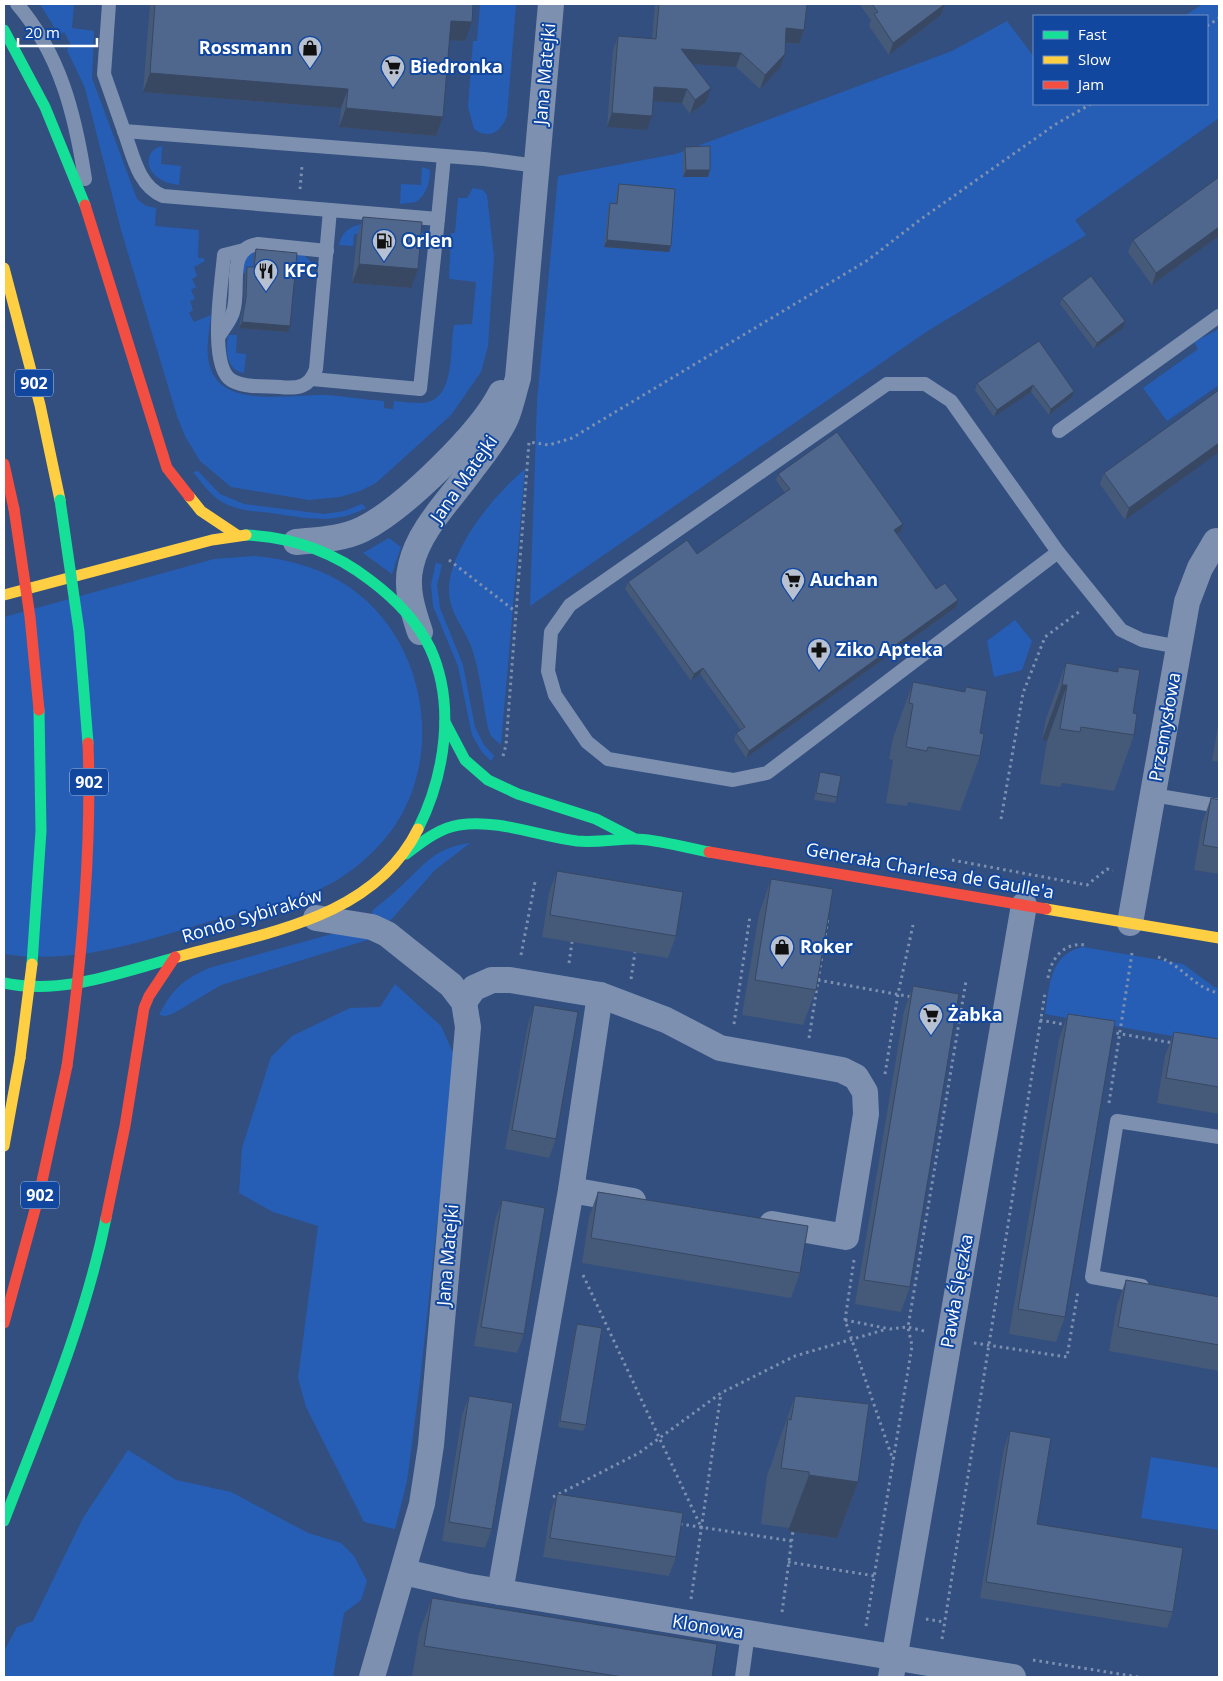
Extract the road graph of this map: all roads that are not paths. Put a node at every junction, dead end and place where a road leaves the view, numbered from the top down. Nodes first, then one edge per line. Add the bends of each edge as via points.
1 (17, 4) edge
2 (109, 4) edge
3 (551, 4) edge
4 (4, 30) edge
5 (124, 131) junction
6 (444, 156) junction
7 (537, 166) junction
8 (330, 210) junction
9 (91, 219) junction
10 (438, 219) junction
11 (326, 251) junction
12 (4, 268) edge
13 (1219, 316) edge
14 (524, 324) junction
15 (312, 379) junction
16 (1059, 431) dead end
17 (4, 464) edge
18 (237, 535) junction
19 (1217, 540) edge
20 (296, 542) junction
21 (1058, 552) junction
22 (4, 595) edge
23 (420, 633) junction
24 (1179, 647) junction
25 (445, 722) junction
26 (1153, 795) junction
27 (1219, 806) edge
28 (635, 839) junction
29 (400, 857) junction
30 (1024, 905) junction
31 (316, 918) junction
32 (1130, 923) junction
33 (1219, 938) edge
34 (175, 957) junction
35 (4, 983) edge
36 (600, 995) junction
37 (464, 1002) junction
38 (1219, 1138) edge
39 (4, 1146) edge
40 (570, 1190) junction
41 (659, 1205) edge
42 (748, 1220) edge
43 (1161, 1289) edge
44 (4, 1323) edge
45 (4, 1521) edge
46 (404, 1572) junction
47 (500, 1592) junction
48 (748, 1633) junction
49 (892, 1668) edge
50 (1021, 1668) edge
51 (372, 1677) edge
52 (742, 1677) edge

1 - 9 lane via 32,21 65,84 79,141
2 - 5 lane via 104,74
3 - 7 street, Jana Matejki
4 - 9 main road via 45,107
5 - 6 lane
5 - 8 lane via 144,184 163,196
6 - 7 lane
6 - 10 lane
7 - 14 street, Jana Matejki
8 - 10 lane
8 - 11 lane
9 - 18 main road via 167,468 201,511
10 - 15 lane via 420,389
11 - 15 lane via 316,369
11 - 15 lane via 258,244 224,255 218,338 219,363 223,372 230,379 244,384 294,388
12 - 44 main road, 902, bridge via 40,405 60,500 79,626 89,789 85,917 67,1066 51,1154
13 - 16 lane
14 - 20 street, Jana Matejki via 518,352 490,412 415,491 362,530 338,537
14 - 23 street, Jana Matejki via 518,378 506,418 432,523 410,565 411,607
17 - 39 main road, bridge via 32,626 42,796 37,917 20,1058
18 - 20 main road, Rondo Sybiraków
18 - 22 main road, Rondo Sybiraków
19 - 24 street, Przemysłowa via 1200,568 1187,602
20 - 23 main road, Rondo Sybiraków via 336,557 358,571 401,608
21 - 21 lane via 951,401 925,384 886,384 570,605 551,632 548,671 555,695 587,742 608,759 733,780 767,773
21 - 24 lane via 1121,630 1142,640
23 - 25 main road, Rondo Sybiraków via 434,658
24 - 26 street, Przemysłowa
25 - 28 main road, Generała Charlesa de Gaulle'a via 463,757 492,782 595,819
25 - 29 main road, Rondo Sybiraków via 441,761 432,795 419,827
26 - 27 lane
26 - 32 street, Przemysłowa
28 - 29 main road, Generała Charlesa de Gaulle'a via 592,842 481,825 460,825 429,837
28 - 30 main road, Generała Charlesa de Gaulle'a
29 - 31 main road, Rondo Sybiraków via 367,890
30 - 32 main road, Generała Charlesa de Gaulle'a
30 - 49 street, Pawła Ślęczka
31 - 34 main road, Rondo Sybiraków
31 - 37 street via 372,927 387,934 451,985
32 - 33 main road, Generała Charlesa de Gaulle'a
34 - 35 main road, Rondo Sybiraków via 77,984 48,988
34 - 45 main road via 144,1008 125,1126 101,1243 65,1360
36 - 37 street via 492,980 474,988
36 - 40 street
36 - 42 street via 666,1020 720,1048 842,1070 856,1077 865,1092 866,1114 846,1236
37 - 46 street, Jana Matejki via 468,1034 431,1445 422,1504
38 - 43 lane via 1117,1121 1092,1277
40 - 41 street
40 - 47 street
46 - 47 street, Klonowa via 439,1582
46 - 51 street, Jana Matejki
47 - 48 street, Klonowa
48 - 49 street, Klonowa
48 - 52 lane
49 - 50 street, Klonowa via 938,1665

